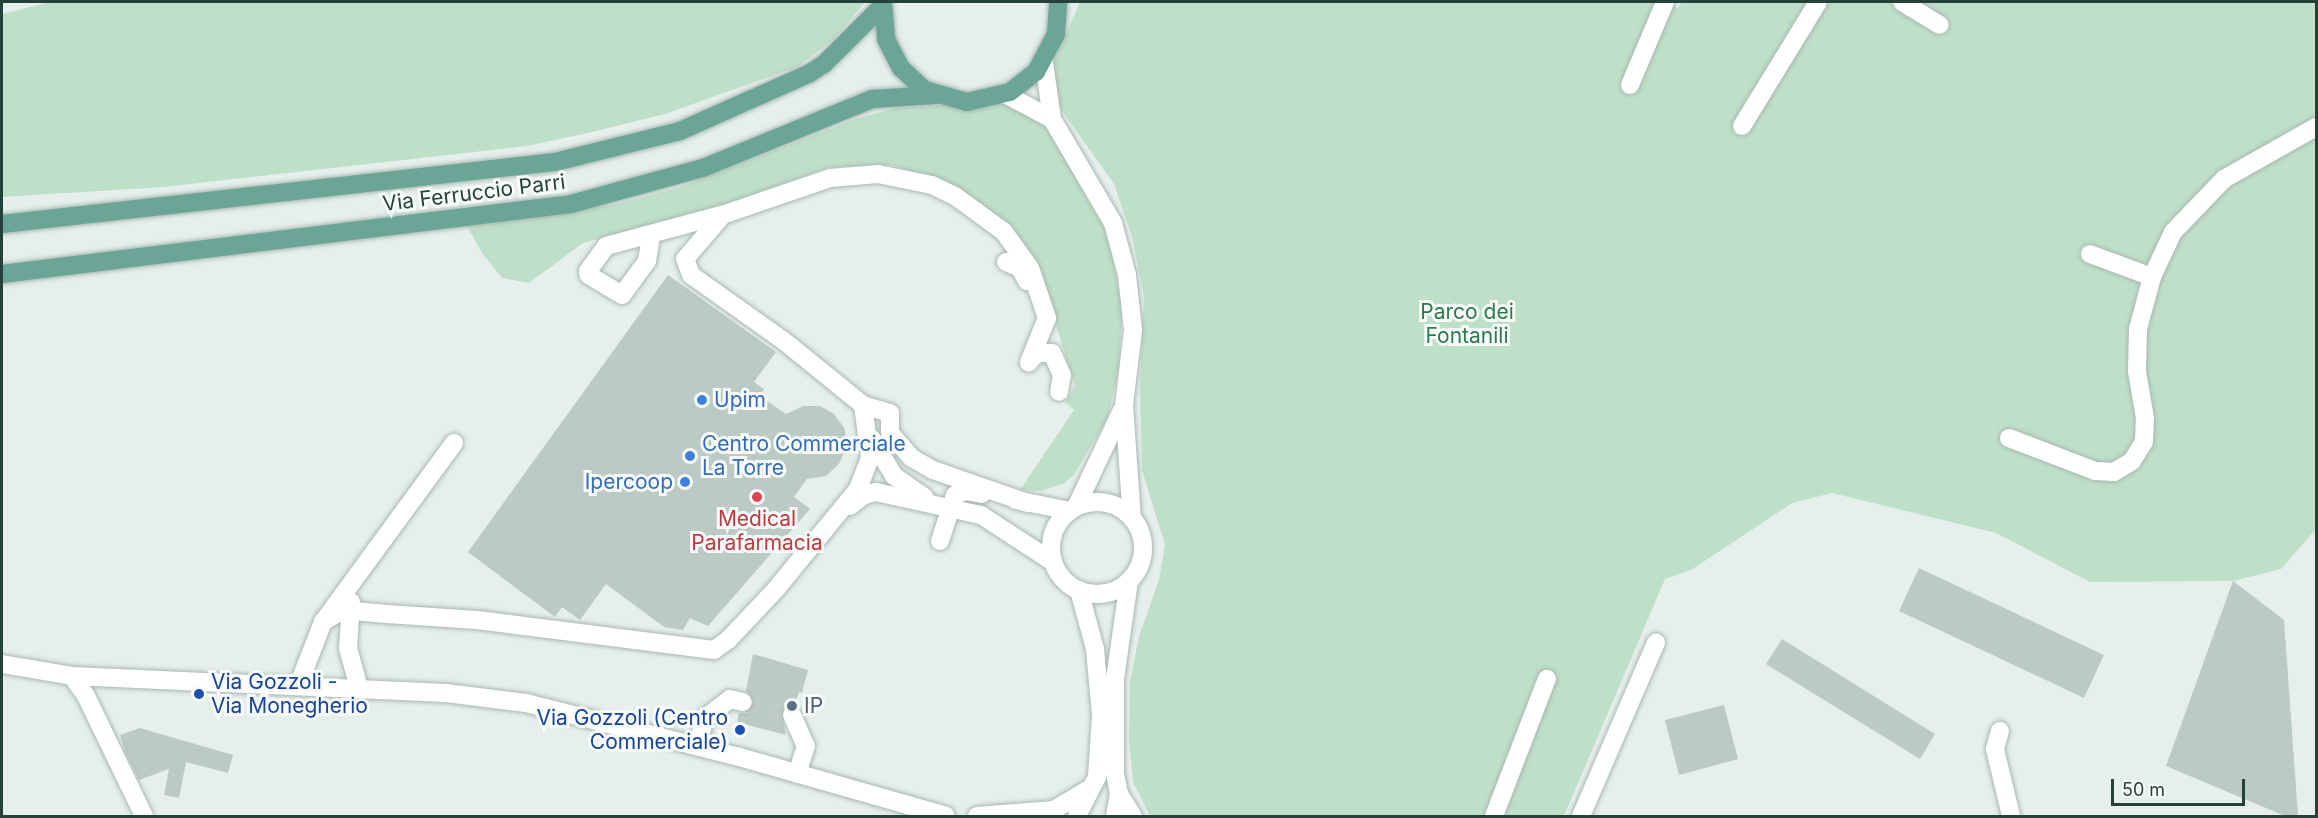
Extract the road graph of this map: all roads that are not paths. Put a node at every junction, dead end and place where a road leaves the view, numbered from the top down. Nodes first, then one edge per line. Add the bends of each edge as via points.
1 (1665, 2) edge
2 (1818, 2) edge
3 (1902, 2) edge
4 (883, 4) edge
5 (1060, 5) edge
6 (1940, 25) dead end
7 (1044, 62) junction
8 (1630, 85) dead end
9 (1005, 94) junction
10 (936, 95) junction
11 (1052, 119) junction
12 (1742, 126) dead end
13 (2316, 127) edge
14 (728, 213) junction
15 (2, 224) edge
16 (994, 224) junction
17 (672, 230) junction
18 (651, 236) dead end
19 (699, 241) junction
20 (2090, 254) dead end
21 (57, 269) junction
22 (2, 274) edge
23 (2152, 277) junction
24 (2, 279) edge
25 (1030, 296) dead end
26 (1059, 392) dead end
27 (857, 400) junction
28 (1124, 405) junction
29 (870, 435) junction
30 (2008, 438) dead end
31 (454, 443) dead end
32 (1028, 503) junction
33 (949, 507) junction
34 (1073, 509) junction
35 (838, 517) junction
36 (1132, 518) junction
37 (940, 540) dead end
38 (1053, 561) junction
39 (1130, 581) junction
40 (354, 582) junction
41 (1079, 590) junction
42 (350, 611) junction
43 (323, 622) junction
44 (1656, 643) dead end
45 (2, 664) edge
46 (72, 676) junction
47 (1547, 680) dead end
48 (298, 686) junction
49 (358, 688) junction
50 (742, 702) tunnel mouth
51 (792, 716) dead end
52 (2000, 731) dead end
53 (697, 746) junction
54 (797, 774) junction
55 (1093, 785) junction
56 (1119, 794) junction
57 (144, 816) edge
58 (946, 816) edge
59 (977, 816) edge
60 (1077, 816) edge
61 (1115, 816) edge
62 (1133, 816) edge
63 (1494, 816) edge
64 (1581, 816) edge
65 (2011, 816) edge

1 - 8 street
2 - 12 street
3 - 6 street
4 - 10 main road, Via Ferruccio Parri via 886,39 895,59 916,83
4 - 15 main road, Via Ferruccio Parri via 824,64 810,73 680,131 555,162
5 - 7 main road, Via Ferruccio Parri via 1056,34
7 - 9 main road, Via Ferruccio Parri via 1028,80
7 - 11 street
9 - 10 main road, Via Ferruccio Parri via 967,102
9 - 11 street
10 - 21 main road, Via Ferruccio Parri via 872,99 703,168 571,204
11 - 28 street via 1113,223 1127,275 1133,330
13 - 23 street via 2259,156 2196,204 2173,232
14 - 16 street via 830,178 878,174 932,185 956,196
14 - 17 street
14 - 19 street via 714,221
16 - 25 street via 1004,243 1004,258 1023,272
16 - 26 street via 1012,241 1029,268 1047,318 1029,362 1038,353 1052,353 1062,375
17 - 18 street
17 - 19 street via 687,231
19 - 27 street via 685,259 686,269
20 - 23 street
21 - 22 main road, Via Ferruccio Parri
21 - 24 main road
23 - 30 street via 2138,329 2144,442 2132,461 2114,472 2095,471
27 - 29 street
27 - 32 street via 890,413 890,433 912,458 933,470
28 - 34 street
28 - 36 street
29 - 33 street via 894,476 916,493
29 - 35 street via 870,458 864,478
31 - 40 street
32 - 33 street via 965,491 955,495
32 - 34 street
33 - 35 street via 876,492 864,495
33 - 37 street
33 - 38 street via 981,515
34 - 36 street via 1108,503
34 - 38 street via 1053,533
35 - 42 street via 728,640 714,650 477,620
36 - 39 street via 1143,548 1140,564
38 - 41 street via 1060,577
39 - 41 street via 1107,593
39 - 56 street via 1114,679 1114,773
40 - 42 street
40 - 43 street
41 - 55 street via 1095,649 1100,688 1099,753
42 - 43 street via 342,610
42 - 49 street via 348,648
43 - 48 street
44 - 64 street
45 - 46 street
46 - 48 street
46 - 57 street via 86,696
47 - 63 street
48 - 49 street
49 - 53 street via 526,703
50 - 53 street via 730,699 705,718
51 - 54 street via 806,746
52 - 65 street via 1995,749
53 - 54 street
54 - 58 street
55 - 59 street via 1071,803 1054,810
55 - 60 street
56 - 61 street
56 - 62 street

